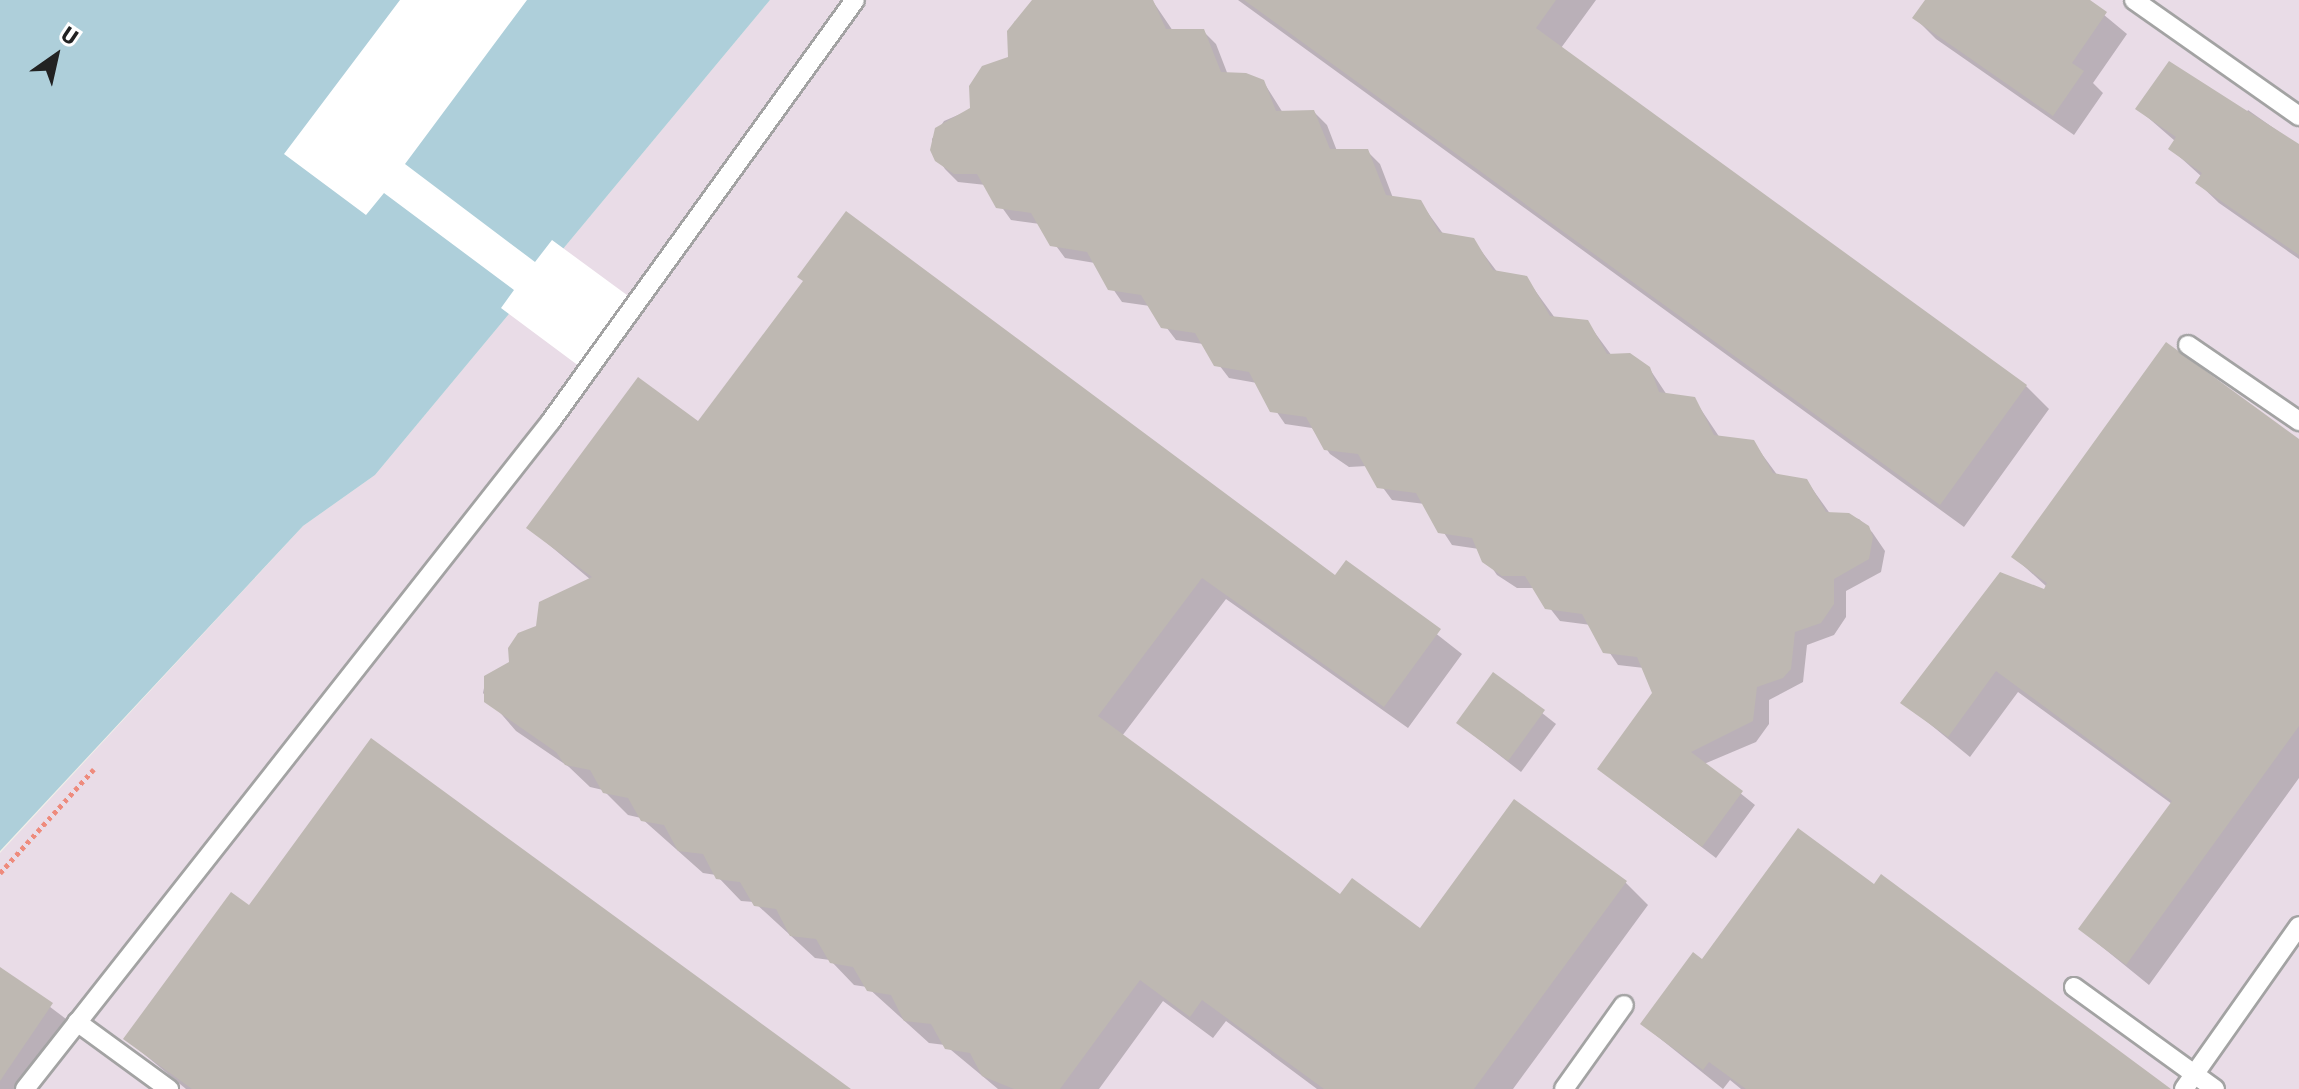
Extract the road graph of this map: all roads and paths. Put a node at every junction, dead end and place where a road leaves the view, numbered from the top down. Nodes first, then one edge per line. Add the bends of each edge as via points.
1 (855, 0) edge
2 (2134, 0) edge
3 (2299, 116) edge
4 (2188, 345) dead end
5 (2299, 421) edge
6 (94, 769) dead end
7 (0, 873) edge
8 (2299, 926) edge
9 (2074, 987) dead end
10 (1624, 1005) dead end
11 (77, 1022) junction
12 (2189, 1082) edge
13 (25, 1089) edge
14 (169, 1089) edge
15 (1564, 1089) edge
16 (2215, 1089) edge

1 - 11 lane via 551,421
2 - 3 lane
4 - 5 lane
6 - 7 path
8 - 12 lane
9 - 12 lane
10 - 15 lane
11 - 13 lane
11 - 14 lane
12 - 16 lane

